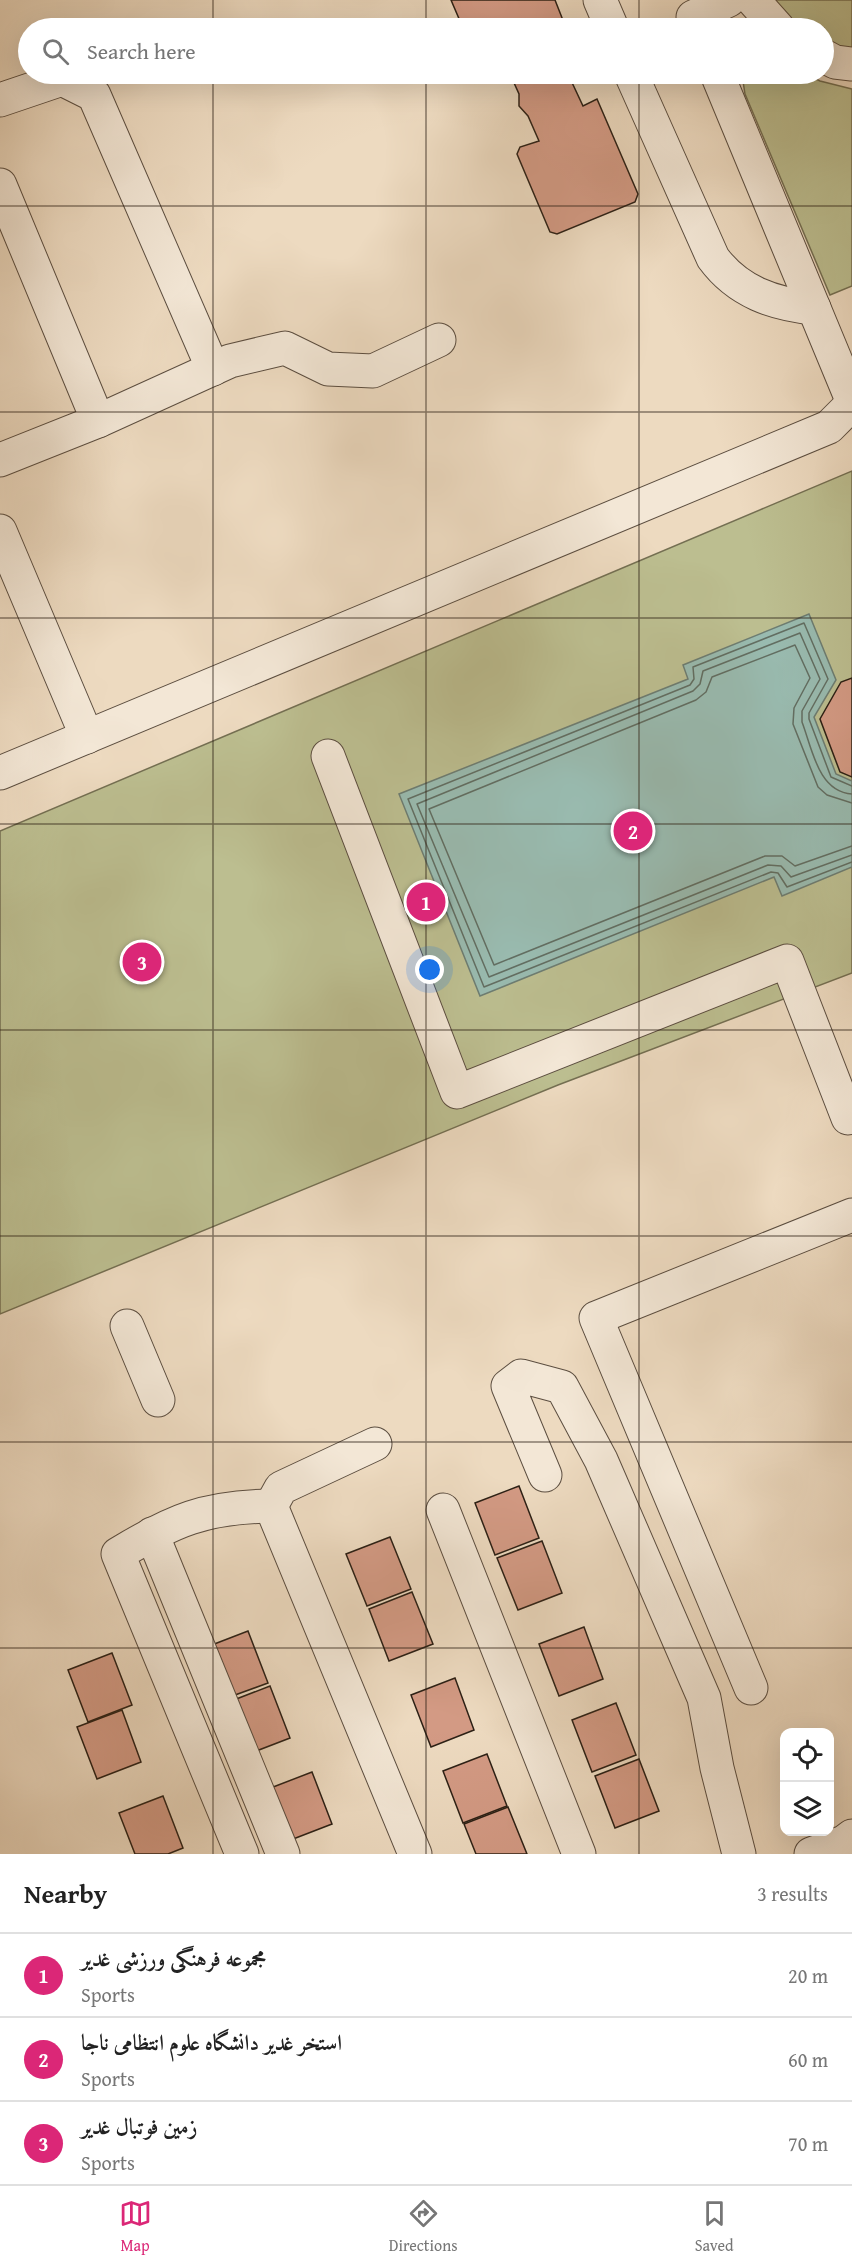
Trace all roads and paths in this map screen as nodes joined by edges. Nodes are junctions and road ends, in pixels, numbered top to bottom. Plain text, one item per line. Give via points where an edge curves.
1 (600, 0) edge
2 (729, 0) edge
3 (753, 0) edge
4 (692, 15) edge
5 (608, 18) edge
6 (769, 18) edge
7 (834, 61) edge
8 (852, 64) edge
9 (47, 84) edge
10 (72, 84) edge
11 (635, 84) edge
12 (721, 84) edge
13 (0, 100) edge
14 (0, 185) edge
15 (814, 308) junction
16 (439, 340) dead end
17 (213, 369) junction
18 (852, 402) edge
19 (98, 421) junction
20 (0, 460) edge
21 (0, 531) edge
22 (87, 737) junction
23 (328, 756) dead end
24 (0, 773) edge
25 (848, 1118) dead end
26 (852, 1215) edge
27 (127, 1326) dead end
28 (158, 1400) dead end
29 (375, 1444) dead end
30 (545, 1475) dead end
31 (271, 1506) junction
32 (443, 1510) dead end
33 (152, 1534) junction
34 (751, 1688) dead end
35 (852, 1836) edge
36 (242, 1854) edge
37 (283, 1854) edge
38 (415, 1854) edge
39 (579, 1854) edge
40 (739, 1854) edge
41 (811, 1854) edge

1 - 5 street
2 - 4 street
3 - 6 street
7 - 8 street
9 - 13 street
10 - 17 street via 94,95
11 - 15 street via 713,258 726,275 767,299
12 - 15 street
14 - 19 street
15 - 18 street
16 - 17 street via 373,371 328,369 285,348
17 - 19 street
18 - 22 street via 829,427
19 - 20 street
21 - 22 street
22 - 24 street
23 - 25 street via 457,1092 787,961
26 - 34 street via 596,1318
27 - 28 street
29 - 31 street via 281,1488
30 - 40 street via 508,1386 521,1376 562,1387 601,1460 704,1698
31 - 33 street via 230,1507 184,1518
31 - 38 street
32 - 39 street
33 - 36 street via 118,1554
33 - 37 street
35 - 41 street

